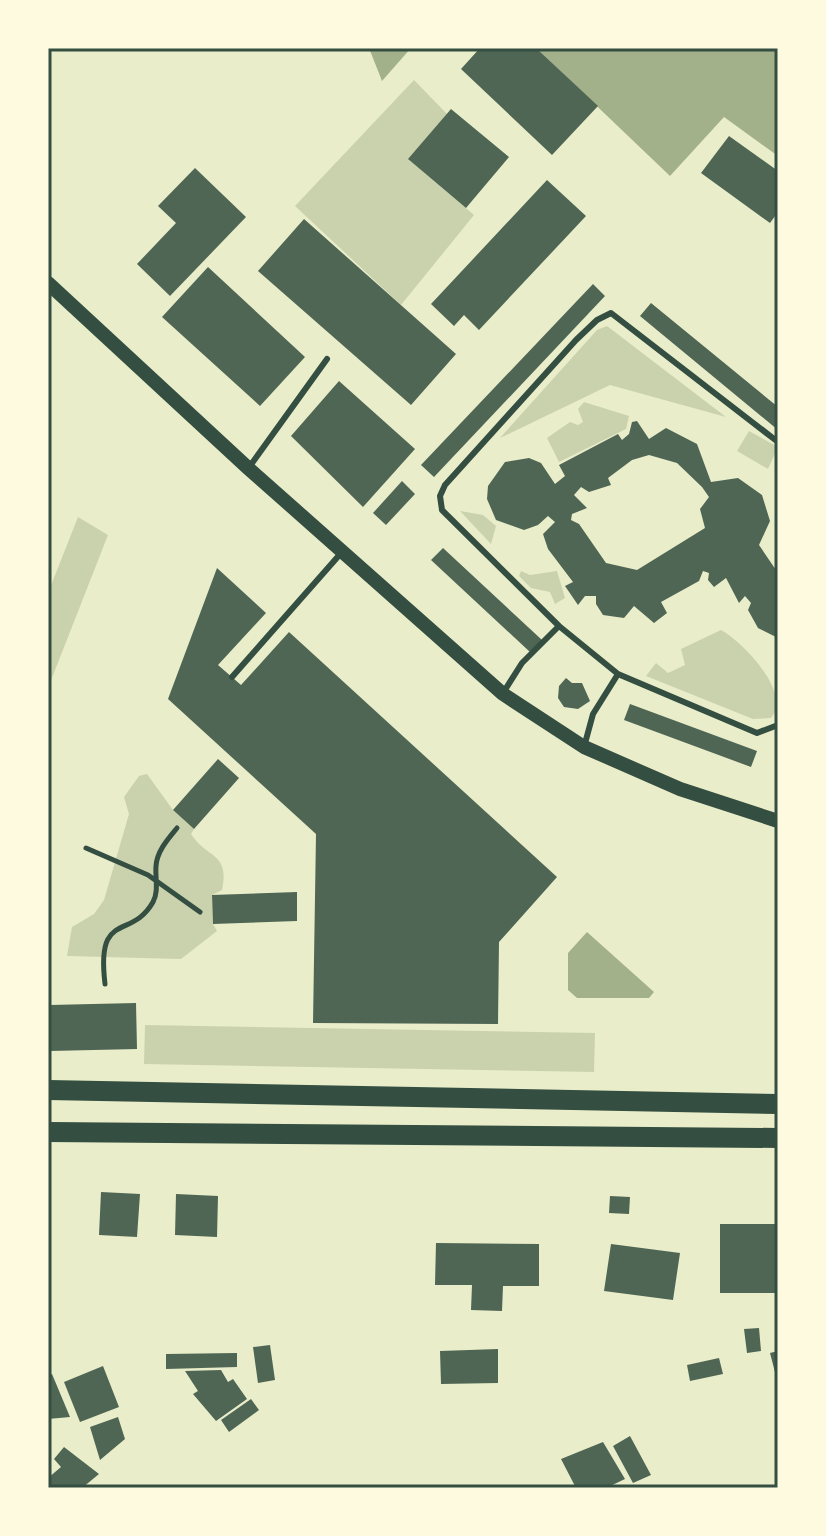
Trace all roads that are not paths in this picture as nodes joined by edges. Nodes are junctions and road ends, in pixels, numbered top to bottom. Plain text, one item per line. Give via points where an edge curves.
1 (48, 283) edge
2 (327, 359) dead end
3 (778, 442) edge
4 (248, 468) junction
5 (342, 552) junction
6 (559, 626) junction
7 (618, 674) junction
8 (232, 677) dead end
9 (503, 694) junction
10 (778, 725) edge
11 (584, 747) junction
12 (778, 821) edge
13 (48, 1090) edge
14 (778, 1104) edge
15 (48, 1132) edge
16 (778, 1138) edge

1 - 4 street
2 - 4 lane
3 - 6 lane via 611,313 597,320 440,496 442,510
4 - 5 street
5 - 8 lane
5 - 9 street
6 - 7 lane
6 - 9 lane via 522,663
7 - 10 lane via 757,733
7 - 11 lane via 593,714
9 - 11 street
11 - 12 street via 680,789
13 - 14 main road
15 - 16 main road

